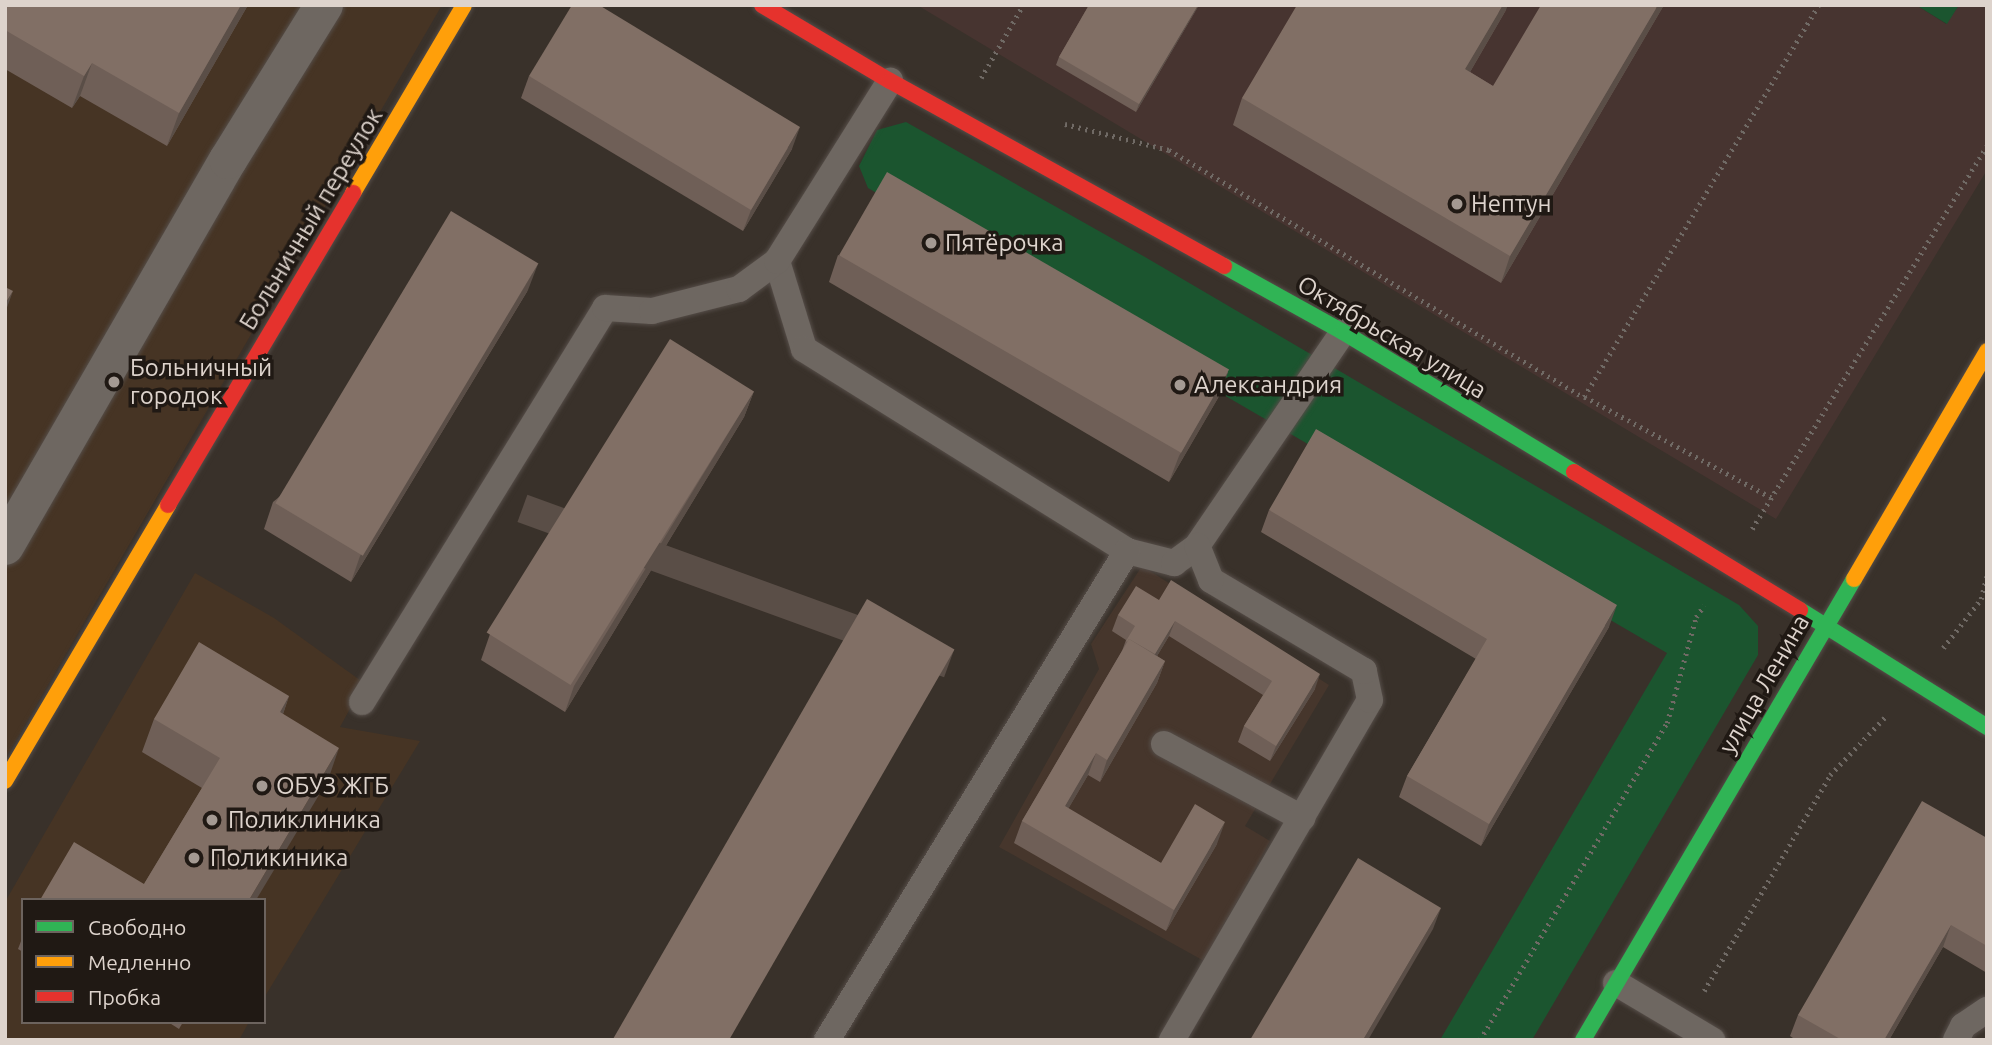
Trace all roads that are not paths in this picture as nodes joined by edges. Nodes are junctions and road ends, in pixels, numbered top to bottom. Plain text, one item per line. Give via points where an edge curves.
1 (324, 5) edge
2 (464, 5) edge
3 (762, 5) edge
4 (890, 81) junction
5 (778, 261) junction
6 (1343, 332) junction
7 (1987, 351) edge
8 (5, 546) edge
9 (1197, 546) junction
10 (1127, 551) junction
11 (1824, 624) junction
12 (362, 702) dead end
13 (1987, 727) edge
14 (1164, 744) dead end
15 (5, 781) edge
16 (1302, 818) junction
17 (1616, 983) junction
18 (1987, 1010) edge
19 (827, 1040) edge
20 (1172, 1040) edge
21 (1583, 1040) edge
22 (1712, 1040) edge
23 (1956, 1040) edge

1 - 8 street via 228,160
2 - 15 street, Больничный переулок
3 - 4 street, Октябрьская улица
4 - 5 lane
4 - 6 street, Октябрьская улица
5 - 10 lane via 804,349
5 - 12 lane via 739,289 652,311 605,308
6 - 9 lane
6 - 11 street, Октябрьская улица
7 - 11 street, улица Ленина
9 - 10 lane via 1174,563
9 - 16 lane via 1211,580 1364,671 1370,700
10 - 19 lane
11 - 13 street, Октябрьская улица
11 - 17 street, улица Ленина
14 - 16 lane
16 - 20 lane
17 - 21 street, улица Ленина
17 - 22 lane
18 - 23 lane via 1963,1026

